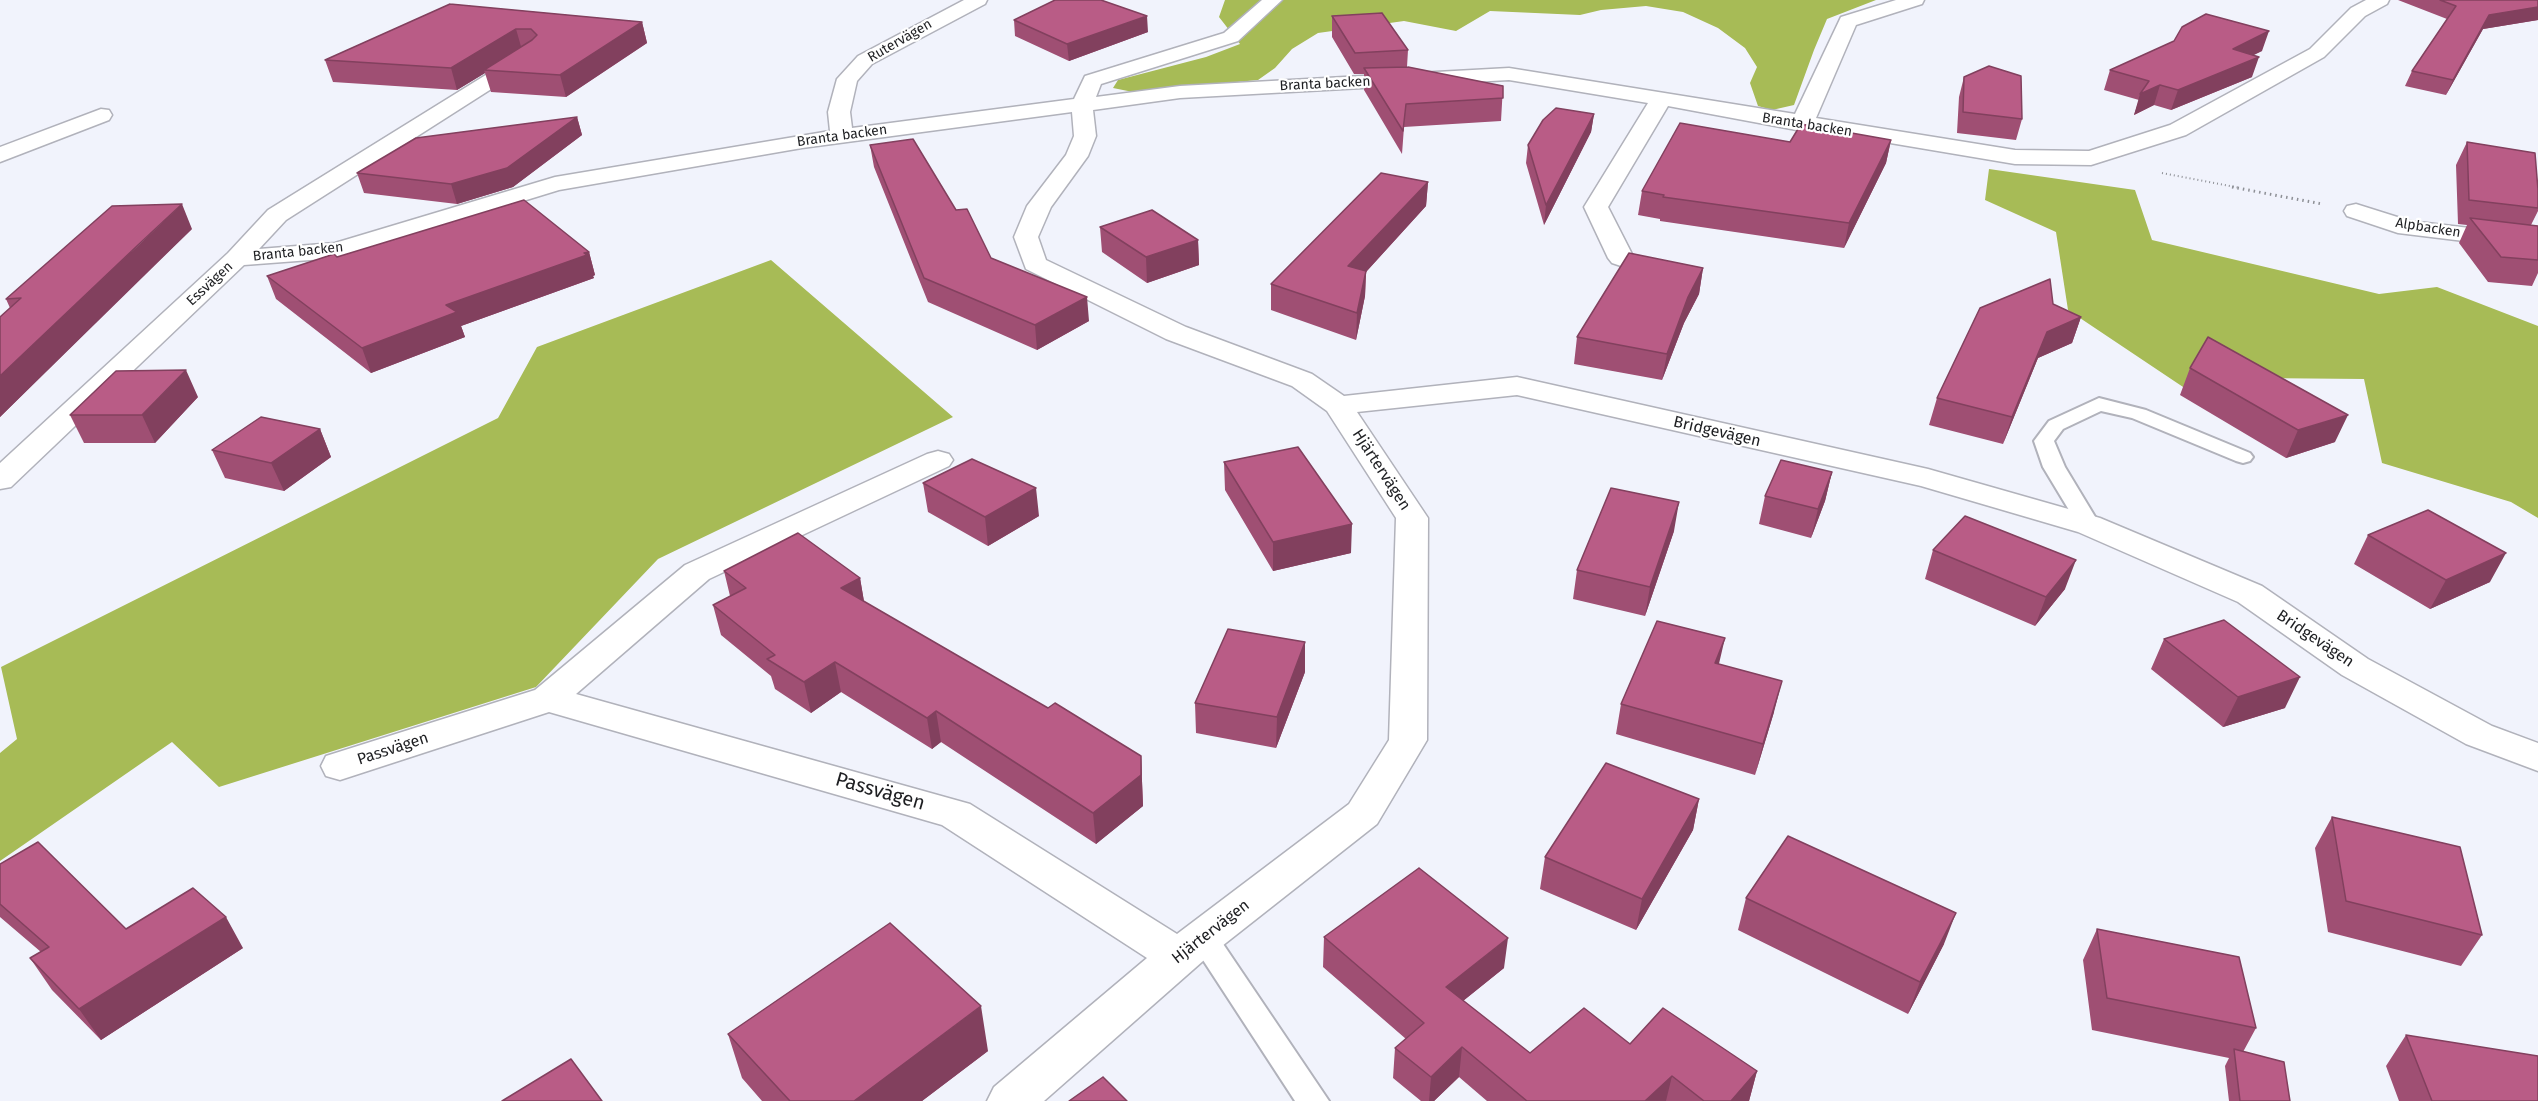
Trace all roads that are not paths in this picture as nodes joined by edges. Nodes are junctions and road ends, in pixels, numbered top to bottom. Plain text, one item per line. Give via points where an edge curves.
1 (978, 0) edge
2 (1274, 0) edge
3 (1915, 0) edge
4 (2380, 0) edge
5 (530, 56) edge
6 (1661, 100) junction
7 (1082, 105) junction
8 (101, 115) dead end
9 (1802, 124) junction
10 (842, 136) junction
11 (0, 155) edge
12 (2356, 211) road end
13 (2538, 243) edge
14 (237, 258) junction
15 (1621, 258) dead end
16 (1338, 405) junction
17 (2243, 457) dead end
18 (938, 460) dead end
19 (0, 480) edge
20 (2090, 525) junction
21 (548, 699) junction
22 (2538, 758) edge
23 (340, 766) dead end
24 (1191, 947) junction
25 (1011, 1101) edge
26 (1313, 1101) edge

1 - 10 street, Rutervägen via 865,60 847,79 838,112
2 - 7 street via 1231,37 1092,80
3 - 9 street via 1848,21
4 - 9 street, Branta backen via 2358,12 2317,53 2178,130 2091,158 2015,157
5 - 14 street, Essvägen via 277,215
6 - 7 street, Branta backen via 1509,74 1180,92
6 - 9 street, Branta backen
6 - 15 street via 1596,207
7 - 10 street, Branta backen
7 - 16 street, Hjärtervägen via 1085,136 1077,156 1039,206 1026,237 1035,264 1176,333 1302,380
8 - 11 street
10 - 14 street, Branta backen via 555,184 337,250
12 - 13 street, Alpbacken via 2407,228
14 - 19 street, Essvägen
16 - 20 street, Bridgevägen via 1517,386 1928,478
16 - 24 street, Hjärtervägen via 1412,518 1408,740 1363,814
17 - 20 lane via 2139,414 2099,404 2056,425 2044,441 2054,467
18 - 21 street, Passvägen via 697,572
20 - 22 street, Bridgevägen via 2250,594 2355,667 2479,735
21 - 23 street, Passvägen
21 - 24 street, Passvägen via 956,814
24 - 25 street, Hjärtervägen
24 - 26 lane

